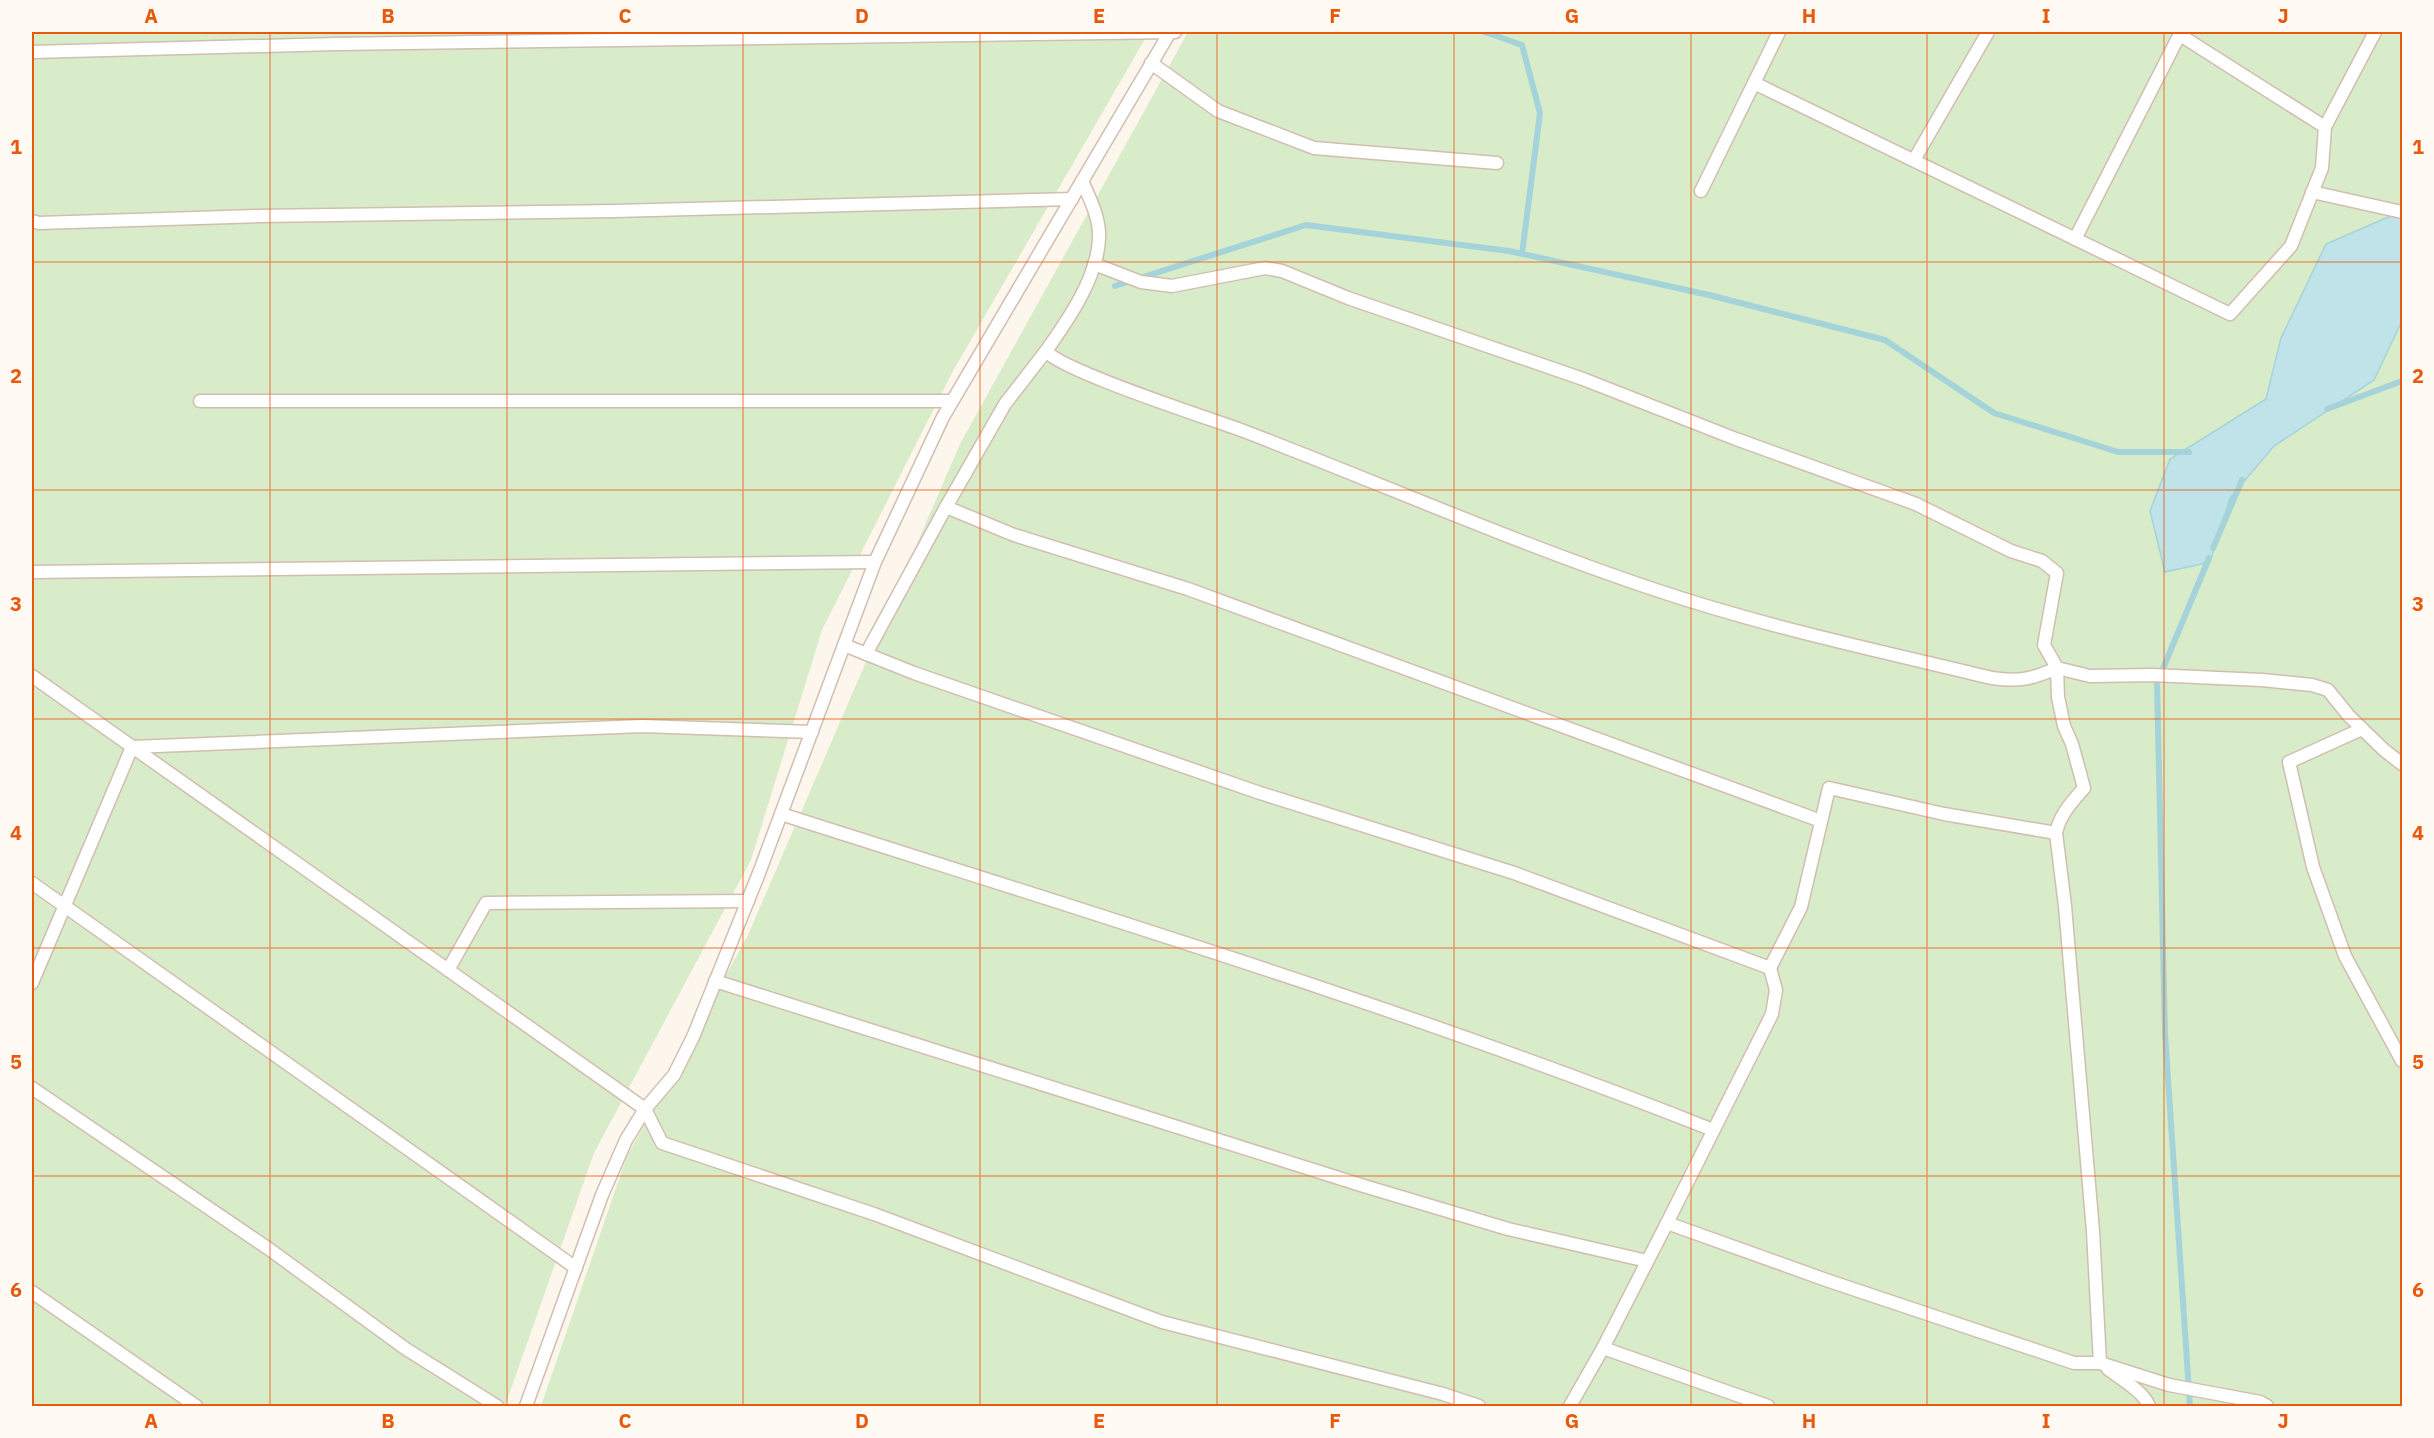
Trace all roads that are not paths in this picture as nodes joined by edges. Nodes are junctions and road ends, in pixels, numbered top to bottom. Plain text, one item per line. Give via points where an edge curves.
1 (1169, 32) edge
2 (1175, 32) edge
3 (1779, 32) edge
4 (1988, 32) edge
5 (2375, 32) edge
6 (2180, 33) edge
7 (32, 52) edge
8 (1151, 63) junction
9 (1754, 83) junction
10 (2325, 128) junction
11 (1914, 160) junction
12 (1497, 163) dead end
13 (1082, 181) junction
14 (1701, 191) dead end
15 (2312, 192) junction
16 (1072, 199) junction
17 (2403, 212) edge
18 (32, 221) edge
19 (2075, 238) junction
20 (1094, 264) junction
21 (1046, 351) junction
22 (200, 401) dead end
23 (952, 401) junction
24 (946, 507) junction
25 (875, 562) junction
26 (32, 572) edge
27 (844, 645) junction
28 (866, 654) junction
29 (2057, 668) junction
30 (32, 676) edge
31 (2362, 729) junction
32 (812, 732) junction
33 (132, 747) junction
34 (2403, 764) edge
35 (782, 814) junction
36 (1821, 820) junction
37 (2056, 833) junction
38 (32, 883) edge
39 (748, 901) junction
40 (65, 906) junction
41 (1770, 968) junction
42 (448, 970) junction
43 (715, 981) junction
44 (32, 983) edge
45 (2403, 1061) edge
46 (32, 1088) edge
47 (645, 1109) junction
48 (1713, 1130) junction
49 (1667, 1223) junction
50 (1647, 1261) junction
51 (576, 1269) junction
52 (32, 1292) edge
53 (1603, 1348) junction
54 (2100, 1363) junction
55 (196, 1407) edge
56 (497, 1407) edge
57 (526, 1407) edge
58 (1479, 1407) edge
59 (1570, 1407) edge
60 (1768, 1407) edge
61 (2148, 1407) edge
62 (2266, 1407) edge

1 - 2 lane
1 - 7 lane
1 - 8 lane
3 - 9 lane
4 - 11 lane
5 - 10 lane
6 - 10 lane
6 - 19 lane
8 - 12 lane via 1218,111 1314,148
8 - 13 lane
9 - 11 lane
9 - 14 lane
10 - 15 lane via 2322,168
11 - 19 lane
13 - 16 lane
13 - 20 lane via 1096,213 1100,238
15 - 17 lane
15 - 19 lane via 2291,246 2230,314
16 - 18 lane
16 - 23 lane
20 - 21 lane via 1078,306
20 - 29 lane via 1142,282 1172,285 1265,268 1282,271 1916,504 2042,561 2057,573 2044,645
21 - 24 lane via 1005,404
21 - 29 lane via 1085,372 1666,594 1786,629 1992,678 2033,678
22 - 23 lane
23 - 25 lane
24 - 28 lane
24 - 36 lane via 1014,535 1209,596
25 - 26 lane
25 - 27 lane
27 - 28 lane
27 - 32 lane
28 - 41 lane via 1260,793 1514,873
29 - 31 lane via 2090,676 2152,675 2312,685 2328,690
29 - 37 lane via 2064,726 2084,788 2058,822
30 - 33 lane
31 - 34 lane
31 - 45 lane via 2289,762 2313,867 2345,956
32 - 33 lane via 642,726
32 - 35 lane
33 - 40 lane
33 - 42 lane
35 - 39 lane
35 - 48 lane via 1332,991
36 - 37 lane via 1829,788 1944,814
36 - 41 lane via 1801,907
37 - 54 lane via 2093,1231
38 - 40 lane
39 - 42 lane via 486,903
39 - 43 lane
40 - 44 lane
40 - 51 lane
41 - 48 lane via 1776,990 1772,1014
42 - 47 lane
43 - 47 lane via 674,1075
43 - 50 lane via 1408,1199 1508,1229
46 - 56 lane via 269,1249 406,1349
47 - 51 lane via 626,1140 602,1195
47 - 58 lane via 662,1143 874,1214 1162,1322 1443,1394
48 - 49 lane
49 - 50 lane
49 - 54 lane via 2074,1363
50 - 53 lane
51 - 57 lane
52 - 55 lane
53 - 59 lane
53 - 60 lane
54 - 61 lane via 2134,1389
54 - 62 lane via 2169,1385 2260,1402

